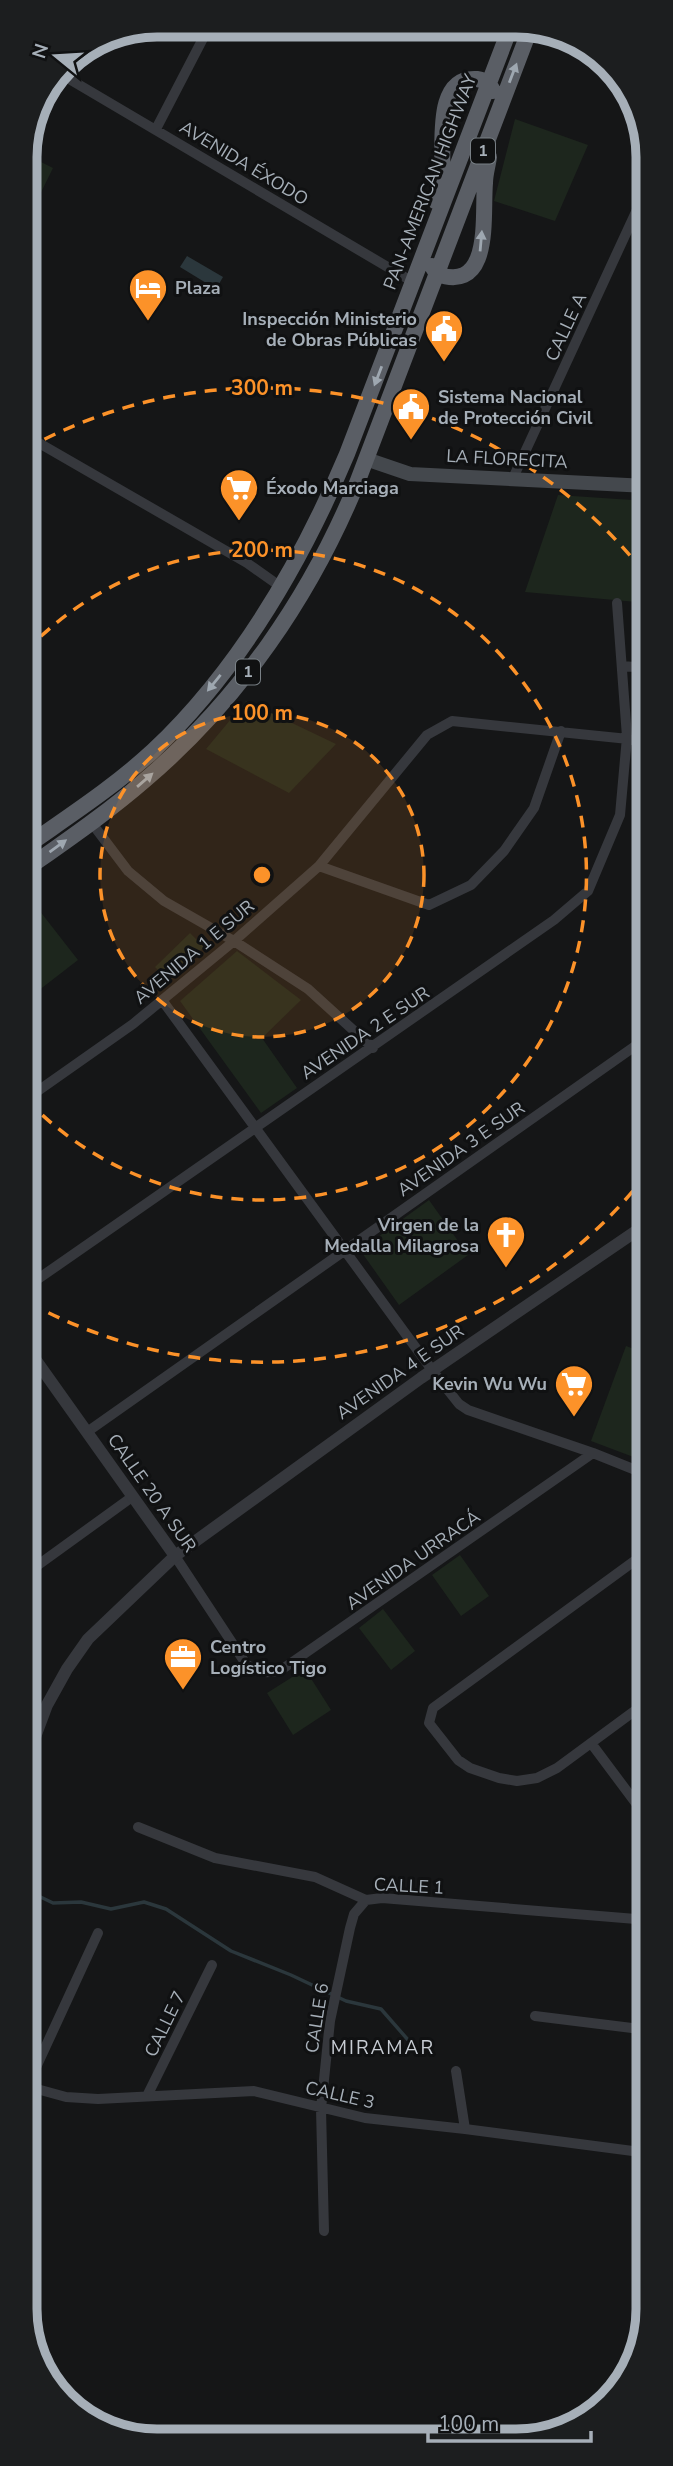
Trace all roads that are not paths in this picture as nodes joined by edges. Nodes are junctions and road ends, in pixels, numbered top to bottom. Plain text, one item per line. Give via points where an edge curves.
1 (204, 37) edge
2 (507, 37) edge
3 (527, 38) edge
4 (488, 83) junction
5 (90, 91) edge
6 (498, 113) junction
7 (156, 129) junction
8 (463, 150) junction
9 (465, 200) junction
10 (636, 212) edge
11 (422, 258) junction
12 (437, 274) junction
13 (413, 282) junction
14 (37, 442) edge
15 (366, 459) junction
16 (513, 478) junction
17 (636, 486) edge
18 (345, 511) junction
19 (281, 587) junction
20 (617, 603) dead end
21 (622, 666) junction
22 (636, 667) edge
23 (242, 681) junction
24 (561, 731) junction
25 (627, 737) junction
26 (636, 739) edge
27 (91, 822) junction
28 (37, 838) edge
29 (37, 861) edge
30 (319, 866) junction
31 (234, 941) junction
32 (162, 1000) junction
33 (636, 1045) edge
34 (373, 1048) junction
35 (37, 1092) edge
36 (256, 1126) junction
37 (636, 1231) edge
38 (345, 1250) junction
39 (37, 1280) edge
40 (37, 1362) edge
41 (432, 1370) junction
42 (87, 1432) junction
43 (593, 1453) junction
44 (636, 1470) edge
45 (132, 1497) junction
46 (176, 1556) junction
47 (636, 1561) edge
48 (37, 1566) edge
49 (246, 1664) joint
50 (636, 1710) edge
51 (37, 1732) edge
52 (591, 1743) junction
53 (636, 1803) edge
54 (138, 1827) dead end
55 (366, 1900) junction
56 (636, 1919) edge
57 (98, 1933) dead end
58 (212, 1965) dead end
59 (536, 2016) dead end
60 (636, 2028) edge
61 (37, 2063) edge
62 (456, 2071) dead end
63 (37, 2089) edge
64 (147, 2096) junction
65 (321, 2109) junction
66 (465, 2129) junction
67 (636, 2151) edge
68 (324, 2231) dead end

1 - 7 street
2 - 4 highway, PAN-AMERICAN HIGHWAY / 1
6 -> 3 highway, 1
4 - 8 highway, PAN-AMERICAN HIGHWAY / 1
4 - 9 highway via 494,93
4 - 11 highway via 464,82 445,103 442,172
5 - 7 street, AVENIDA ÉXODO
6 - 9 highway, 1
12 -> 6 highway via 462,276 480,256 485,181
7 - 13 street, AVENIDA ÉXODO
8 - 11 highway, PAN-AMERICAN HIGHWAY / 1
8 - 12 highway via 432,262
9 - 12 highway, 1
10 - 16 street, CALLE A
11 - 13 highway, PAN-AMERICAN HIGHWAY / 1
12 - 15 highway, 1
13 -> 19 highway, PAN-AMERICAN HIGHWAY / 1 via 334,486
14 - 19 street
15 - 16 main road, LA FLORECITA via 410,474
15 - 18 highway, 1
16 - 17 main road, LA FLORECITA
18 - 19 highway via 299,578
18 - 23 highway, 1 via 299,599
19 - 23 highway via 284,600 280,610
19 -> 28 highway, PAN-AMERICAN HIGHWAY / 1 via 241,649 191,712 107,789
20 - 21 street, AVENIDA 2 E SUR
21 - 22 street
21 - 25 street, AVENIDA 2 E SUR
27 -> 23 highway, 1 via 171,757
24 - 25 street
24 - 30 street, AVENIDA 1 E SUR via 452,720 427,736
24 - 30 street via 534,808 504,851 471,885 429,905
25 - 26 street
25 - 34 street, AVENIDA 2 E SUR via 620,815 588,891
29 -> 27 highway, 1
27 - 31 street via 128,871 164,901
30 - 31 street, AVENIDA 1 E SUR
31 - 32 street, AVENIDA 1 E SUR
31 - 34 street via 308,989
32 - 35 street, AVENIDA 1 E SUR
32 - 36 street
33 - 38 street, AVENIDA 3 E SUR
34 - 36 street, AVENIDA 2 E SUR
36 - 38 street
36 - 39 street, AVENIDA 2 E SUR
37 - 41 street, AVENIDA 4 E SUR
38 - 41 street
38 - 42 street, AVENIDA 3 E SUR
40 - 42 street, CALLE 20 A SUR
41 - 43 street via 468,1410
41 - 46 street, AVENIDA 4 E SUR
42 - 45 street, CALLE 20 A SUR
43 - 44 street
43 - 49 street, AVENIDA URRACÁ via 281,1670 262,1673
45 - 46 street, CALLE 20 A SUR
45 - 48 street
46 - 49 street, CALLE 20 A SUR
46 - 51 street, AVENIDA 4 E SUR via 88,1639 67,1669
47 - 52 street via 438,1704 429,1717 431,1728 458,1760 470,1768 517,1781 537,1778
50 - 52 street
52 - 53 street
54 - 55 street, CALLE 1 via 215,1858 315,1877
55 - 56 street, CALLE 1
55 - 65 street, CALLE 6 via 354,1914 333,2005
57 - 61 street
58 - 64 street, CALLE 7
59 - 60 street
62 - 66 street
63 - 64 street, CALLE 3 via 65,2097
64 - 65 street, CALLE 3 via 254,2091
65 - 66 street, CALLE 3
65 - 68 street, CALLE 6
66 - 67 street, CALLE 3

